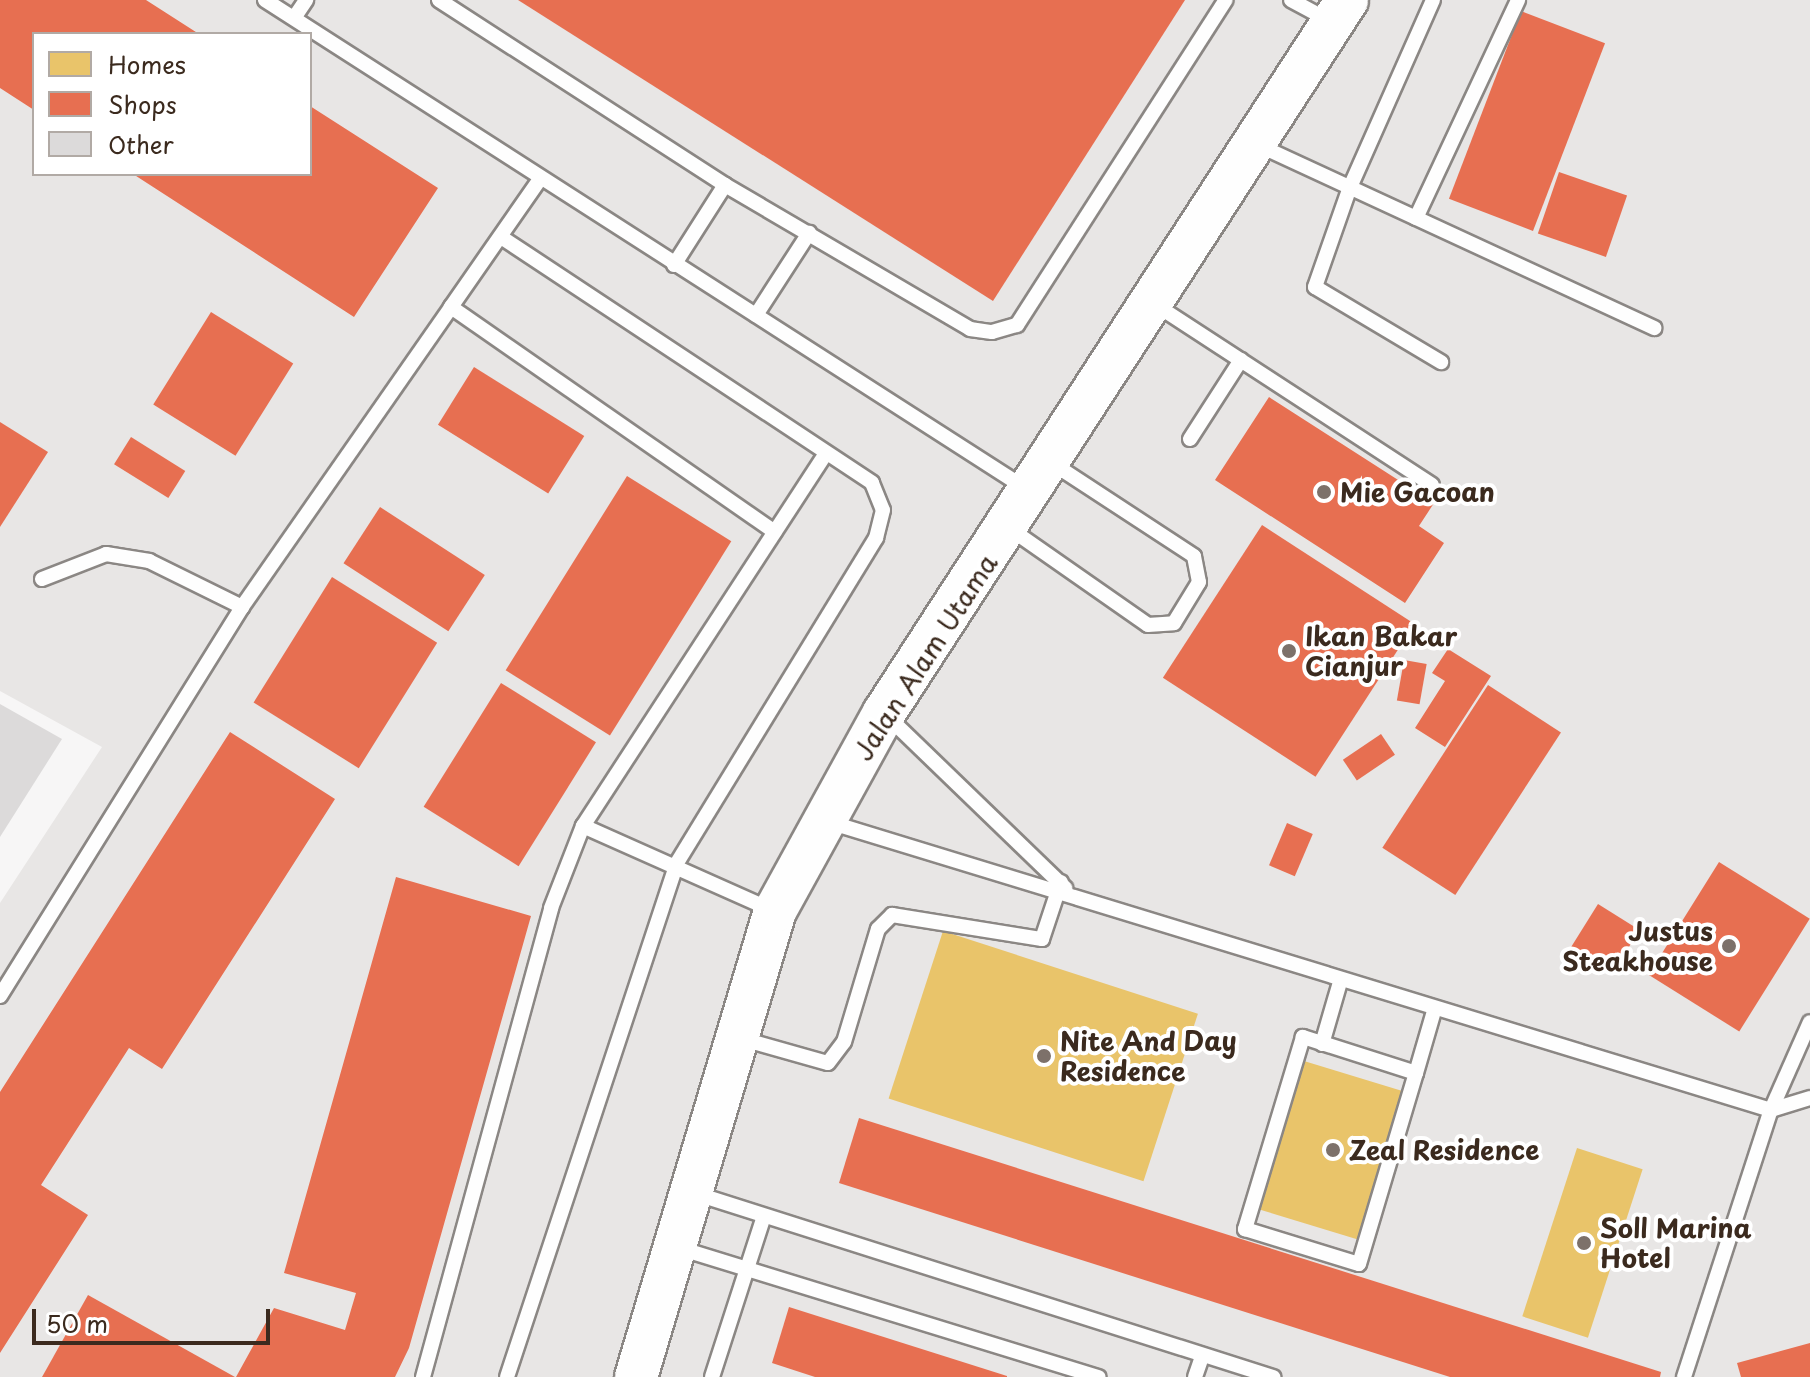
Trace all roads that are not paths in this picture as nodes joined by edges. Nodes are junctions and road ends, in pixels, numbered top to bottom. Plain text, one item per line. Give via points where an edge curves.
1 (265, 0) edge
2 (306, 0) edge
3 (439, 0) edge
4 (1226, 0) edge
5 (1291, 0) edge
6 (1433, 0) edge
7 (1518, 0) edge
8 (1340, 11) edge
9 (294, 18) junction
10 (1254, 143) junction
11 (540, 179) junction
12 (725, 185) junction
13 (1350, 187) junction
14 (1416, 218) junction
15 (809, 233) junction
16 (501, 237) junction
17 (674, 265) junction
18 (1153, 303) junction
19 (451, 307) junction
20 (756, 315) junction
21 (1655, 328) dead end
22 (1241, 360) junction
23 (1441, 362) dead end
24 (1190, 439) dead end
25 (826, 453) junction
26 (1042, 478) junction
27 (1432, 485) dead end
28 (1009, 528) junction
29 (775, 532) junction
30 (42, 579) dead end
31 (242, 607) junction
32 (884, 713) junction
33 (825, 821) junction
34 (583, 826) junction
35 (677, 863) junction
36 (1062, 887) junction
37 (775, 911) junction
38 (1340, 982) junction
39 (0, 996) edge
40 (1434, 1011) junction
41 (1810, 1022) edge
42 (735, 1037) junction
43 (1322, 1044) junction
44 (1416, 1073) junction
45 (1810, 1098) edge
46 (1771, 1110) junction
47 (689, 1192) junction
48 (764, 1216) junction
49 (674, 1247) junction
50 (748, 1269) junction
51 (1202, 1357) junction
52 (423, 1377) edge
53 (507, 1377) edge
54 (636, 1377) edge
55 (712, 1377) edge
56 (1099, 1377) edge
57 (1195, 1377) edge
58 (1273, 1377) edge
59 (1684, 1377) edge

1 - 9 lane
2 - 9 lane
3 - 12 lane
4 - 15 lane via 1017,325 970,329
5 - 8 lane
6 - 13 lane
7 - 14 lane
8 - 10 main road, Jalan Alam Utama
9 - 11 lane
10 - 13 lane
10 - 18 main road, Jalan Alam Utama
11 - 16 lane
11 - 17 lane
12 - 15 lane
12 - 17 lane
13 - 14 lane
13 - 23 lane via 1315,287
14 - 21 lane
15 - 20 lane
16 - 19 lane
16 - 25 lane
17 - 20 lane
18 - 22 lane
18 - 26 main road, Jalan Alam Utama
19 - 29 lane via 712,481
19 - 31 lane
20 - 26 lane
22 - 24 lane
22 - 27 lane
25 - 29 lane
25 - 35 lane via 872,483 883,510 876,538
26 - 28 main road, Jalan Alam Utama
26 - 28 lane via 1194,556 1199,582 1174,623 1148,625
28 - 32 main road, Jalan Alam Utama
29 - 34 lane
30 - 31 lane via 106,554 149,561
31 - 39 lane
32 - 33 main road, Jalan Alam Utama
32 - 36 lane
33 - 36 lane
33 - 37 main road, Jalan Alam Utama
34 - 35 lane
34 - 52 lane via 551,908
35 - 37 lane
35 - 53 lane
36 - 38 lane
36 - 42 lane via 1042,939 892,915 878,929 844,1042 828,1063
37 - 42 main road, Jalan Alam Utama
38 - 40 lane
38 - 43 lane
40 - 44 lane
40 - 46 lane
41 - 46 lane
42 - 47 main road, Jalan Alam Utama
43 - 44 lane
43 - 44 lane via 1303,1037 1245,1229 1359,1264
45 - 46 lane
46 - 59 lane
47 - 48 lane
47 - 49 main road, Jalan Alam Utama
48 - 50 lane
48 - 51 lane
49 - 50 lane
49 - 54 main road, Jalan Alam Utama
50 - 55 lane
50 - 56 lane
51 - 57 lane
51 - 58 lane

